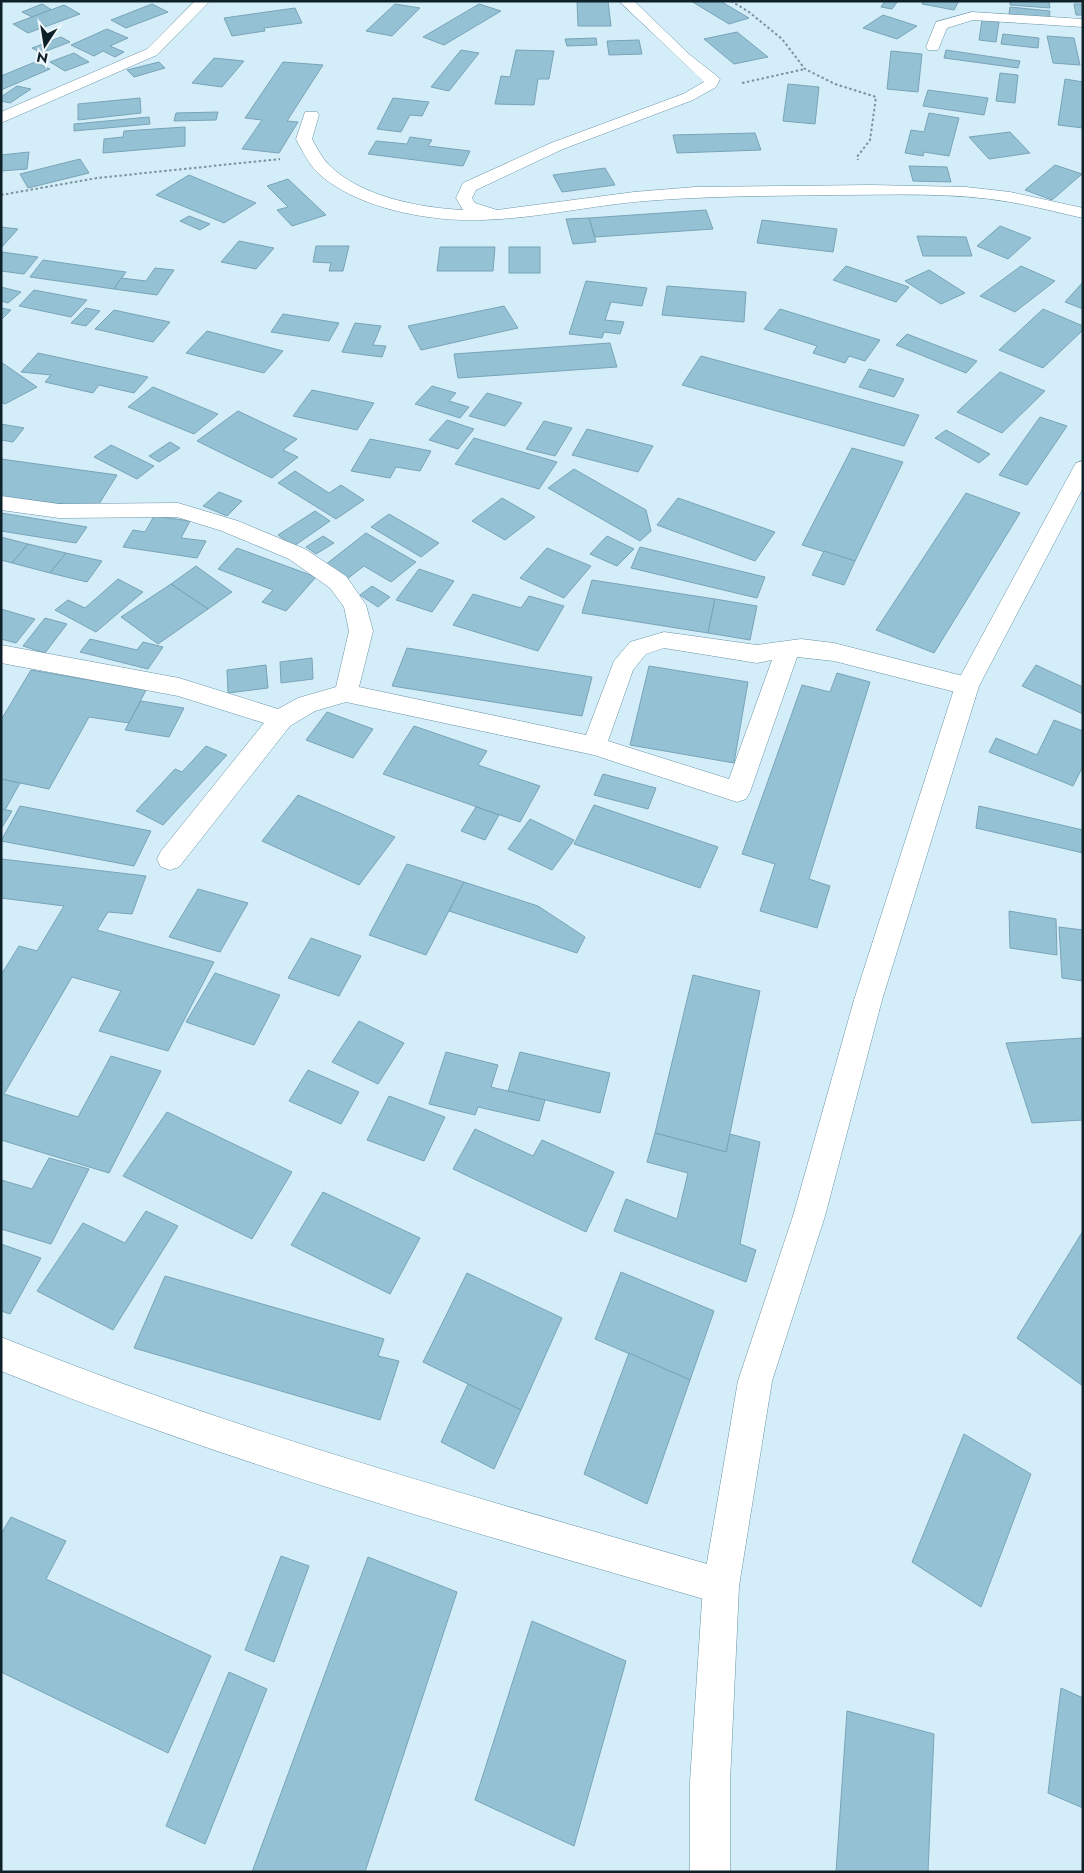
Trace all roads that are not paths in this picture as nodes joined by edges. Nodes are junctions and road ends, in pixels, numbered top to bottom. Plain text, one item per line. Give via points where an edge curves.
1 (203, 1) edge
2 (626, 1) edge
3 (1083, 24) edge
4 (933, 47) dead end
5 (311, 115) dead end
6 (1, 118) edge
7 (1083, 213) edge
8 (496, 215) junction
9 (1083, 468) edge
10 (1, 503) edge
11 (788, 650) junction
12 (1, 654) edge
13 (967, 686) junction
14 (346, 693) junction
15 (281, 719) junction
16 (594, 746) junction
17 (170, 860) dead end
18 (1, 1354) edge
19 (721, 1586) junction
20 (710, 1872) edge

1 - 6 street via 152,52
2 - 8 street via 685,58 712,79 711,84 688,97 557,146 470,187 464,198 468,206
3 - 4 street via 972,16 941,25
5 - 8 street via 304,139 313,157 330,175 386,202 425,212
7 - 8 street via 966,192 871,190 696,192
9 - 13 street
10 - 14 street via 59,511 178,510 230,526 297,554 338,582 355,605 361,631
11 - 13 street via 801,648 834,652
11 - 16 street via 757,654 664,640 638,648 622,666
11 - 16 street via 737,792
12 - 15 street via 179,687
13 - 19 street via 868,1000 809,1216 755,1381
14 - 15 street via 307,704
14 - 16 street
15 - 17 street
18 - 19 street via 75,1384 361,1482
19 - 20 street via 710,1782

